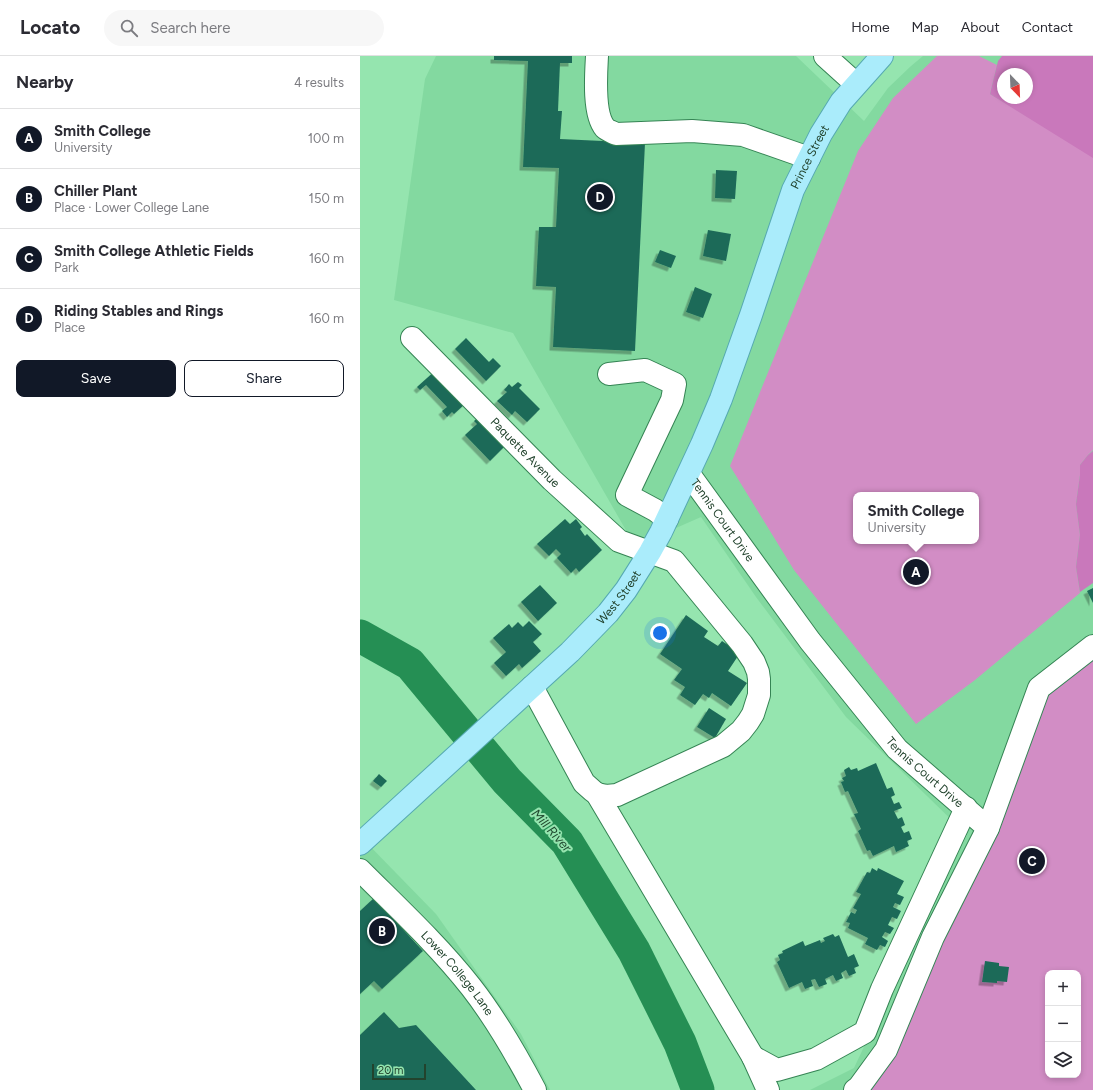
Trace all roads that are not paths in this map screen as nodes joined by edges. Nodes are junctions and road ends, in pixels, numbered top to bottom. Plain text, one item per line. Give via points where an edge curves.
1 (597, 56) edge
2 (825, 56) edge
3 (882, 56) edge
4 (856, 84) junction
5 (809, 158) junction
6 (765, 273) joint
7 (412, 338) dead end
8 (609, 374) dead end
9 (689, 474) junction
10 (667, 519) junction
11 (650, 552) junction
12 (1093, 646) edge
13 (532, 687) junction
14 (597, 794) junction
15 (966, 808) junction
16 (988, 828) junction
17 (360, 844) edge
18 (360, 870) edge
19 (753, 1057) junction
20 (535, 1090) edge
21 (768, 1090) edge
22 (855, 1090) edge

1 - 5 street via 596,88 599,118 606,129 616,134 692,131 743,135
2 - 4 street
3 - 4 main road, Prince Street
4 - 5 main road, Prince Street via 841,102
5 - 6 main road, Prince Street via 794,190
6 - 9 main road, West Street via 721,399
7 - 11 street, Paquette Avenue via 552,480 619,541
8 - 10 street via 645,370 675,384 672,400 627,495
9 - 10 main road, West Street
9 - 15 street, Tennis Court Drive via 810,641 897,749
10 - 11 main road, West Street
11 - 13 main road, West Street via 608,613
11 - 14 street, Paquette Avenue via 674,561 742,644 758,672 759,695 748,722 723,746 616,795
12 - 16 street via 1039,688
13 - 14 street via 584,783
13 - 17 main road, West Street
14 - 19 street
15 - 16 street, Tennis Court Drive
15 - 19 street via 882,989 865,1032 816,1059 777,1070
16 - 22 street via 933,937 886,1050
18 - 20 street, Lower College Lane via 437,948 470,987 508,1040
19 - 21 street

